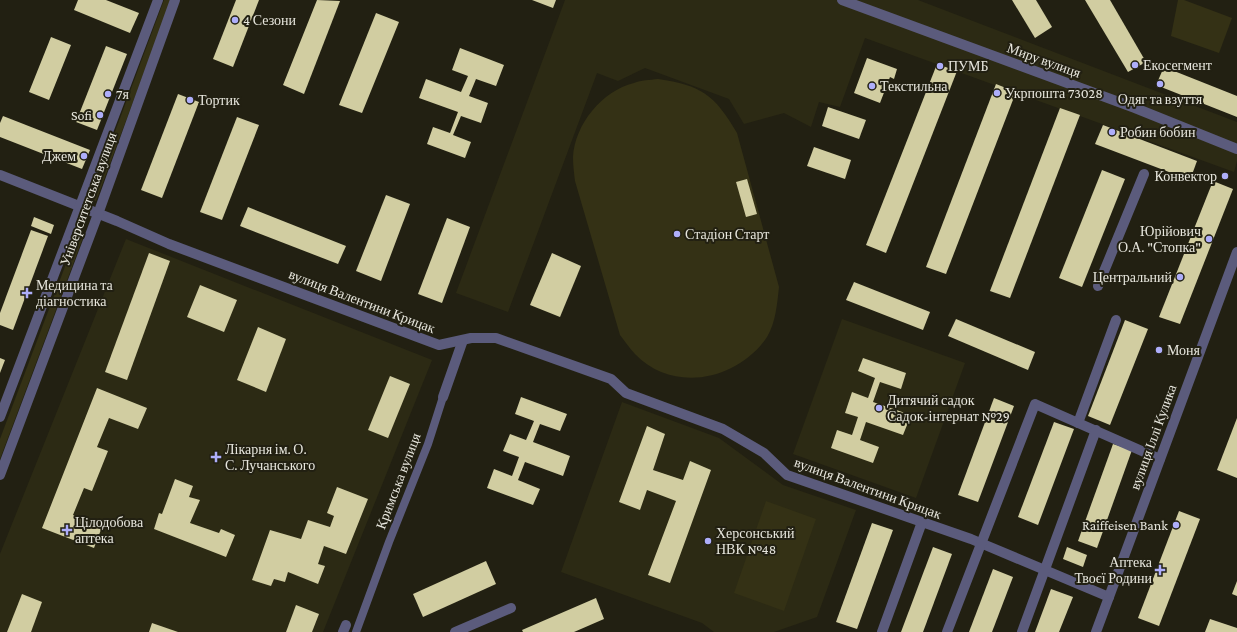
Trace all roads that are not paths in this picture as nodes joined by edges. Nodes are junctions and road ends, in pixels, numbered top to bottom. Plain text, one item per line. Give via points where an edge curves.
1 (158, 0) edge
2 (175, 0) edge
3 (842, 0) edge
4 (1237, 148) edge
5 (1144, 174) dead end
6 (0, 175) edge
7 (81, 208) junction
8 (98, 214) junction
9 (1237, 252) edge
10 (1098, 286) dead end
11 (1116, 320) dead end
12 (463, 340) junction
13 (443, 397) joint
14 (0, 417) edge
15 (1078, 423) junction
16 (1096, 430) junction
17 (1160, 459) junction
18 (0, 475) edge
19 (922, 522) junction
20 (982, 543) junction
21 (1046, 570) junction
22 (1109, 597) junction
23 (511, 608) dead end
24 (356, 632) edge
25 (455, 632) edge
26 (882, 632) edge
27 (947, 632) edge
28 (1022, 632) edge
29 (1096, 632) edge

1 - 7 street, Університетська вулиця
2 - 8 street, Університетська вулиця
3 - 4 street, Миру вулиця
5 - 10 street
6 - 7 street, вулиця Валентини Крицак
7 - 8 street, вулиця Валентини Крицак
7 - 14 street, Університетська вулиця
8 - 12 street, вулиця Валентини Крицак via 169,244 440,345
8 - 18 street, Університетська вулиця
9 - 17 street, вулиця Іллі Кулика
11 - 15 street
12 - 13 street, Кримська вулиця
12 - 19 street, вулиця Валентини Крицак via 496,338 611,379 626,393 723,429 764,453 787,476
13 - 24 street, Кримська вулиця via 428,444
15 - 16 street
15 - 20 street via 1035,404
16 - 17 street
16 - 21 street
17 - 22 street, вулиця Іллі Кулика
19 - 20 street, вулиця Валентини Крицак
19 - 26 street
20 - 21 street, вулиця Валентини Крицак
20 - 27 street
21 - 22 street, вулиця Валентини Крицак
21 - 28 street
22 - 29 street, вулиця Іллі Кулика
23 - 25 street

